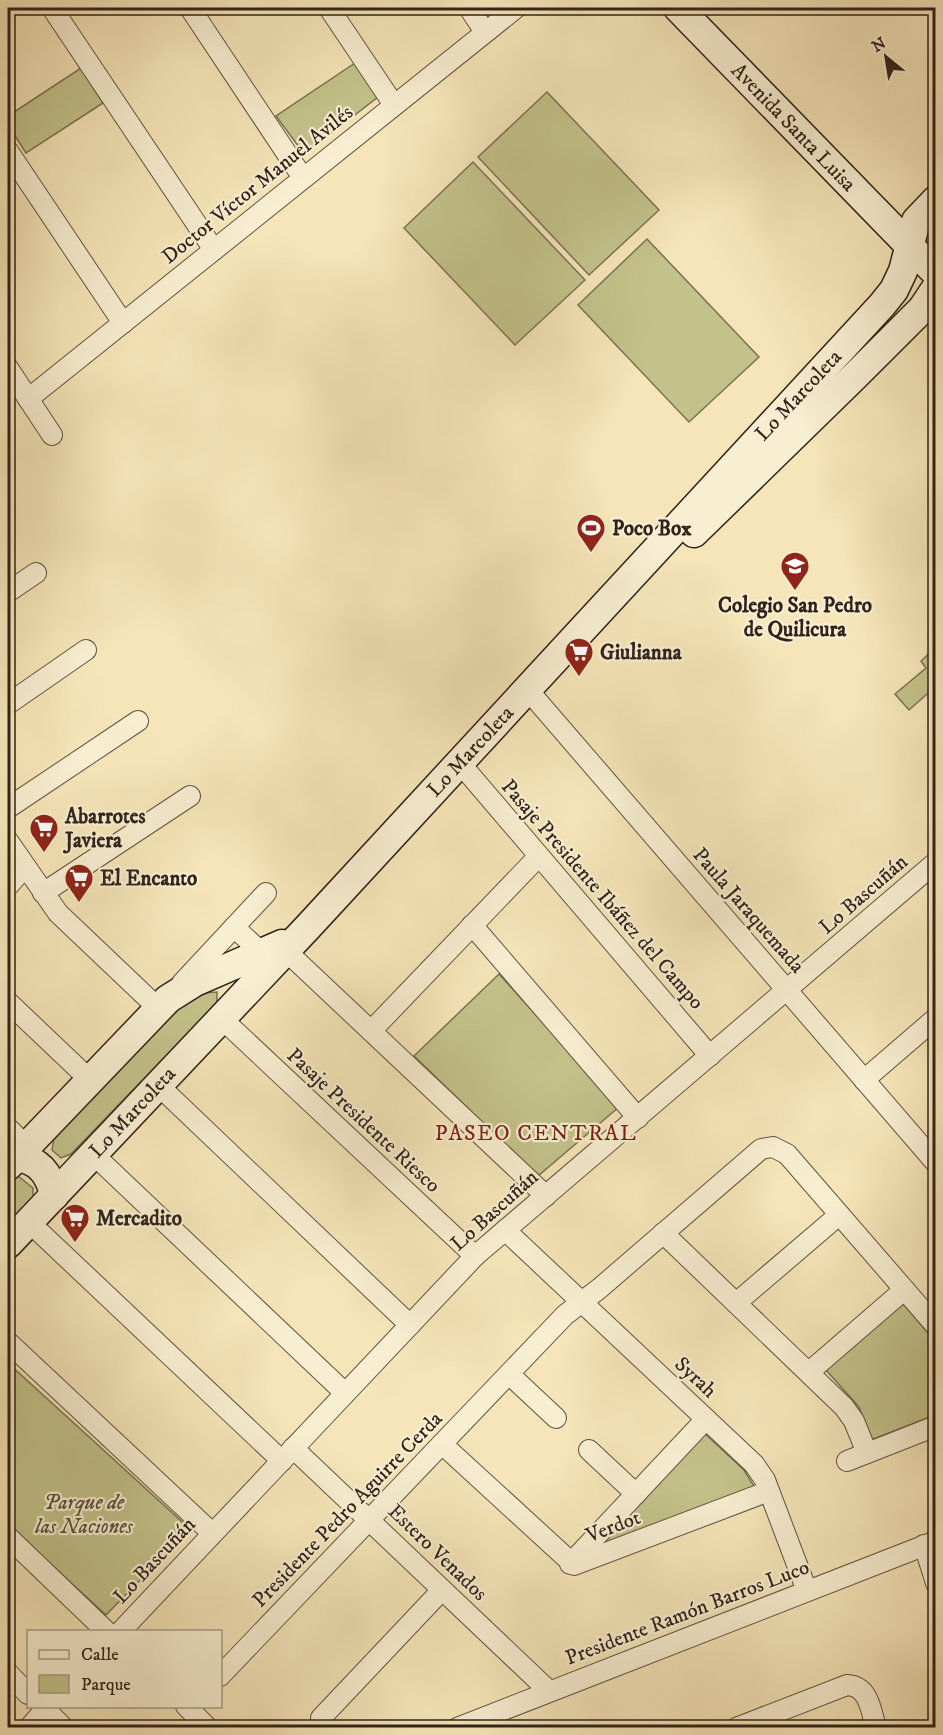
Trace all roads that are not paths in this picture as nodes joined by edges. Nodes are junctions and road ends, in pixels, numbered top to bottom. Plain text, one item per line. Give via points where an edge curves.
1 (52, 8) edge
2 (190, 8) edge
3 (329, 8) edge
4 (469, 8) edge
5 (516, 8) edge
6 (678, 8) edge
7 (485, 32) junction
8 (394, 105) junction
9 (8, 151) edge
10 (303, 178) junction
11 (936, 200) edge
12 (909, 246) junction
13 (213, 250) junction
14 (936, 273) edge
15 (931, 308) edge
16 (123, 323) junction
17 (8, 368) edge
18 (28, 399) junction
19 (52, 435) dead end
20 (36, 573) dead end
21 (633, 574) junction
22 (8, 592) edge
23 (86, 650) dead end
24 (527, 689) junction
25 (8, 704) edge
26 (138, 721) dead end
27 (459, 762) junction
28 (190, 796) dead end
29 (8, 808) edge
30 (8, 841) edge
31 (539, 856) junction
32 (936, 862) edge
33 (26, 867) junction
34 (8, 886) edge
35 (43, 893) junction
36 (266, 893) dead end
37 (472, 925) junction
38 (234, 927) junction
39 (274, 952) junction
40 (787, 991) junction
41 (8, 1002) edge
42 (163, 1003) junction
43 (221, 1018) junction
44 (936, 1018) edge
45 (371, 1031) junction
46 (710, 1056) junction
47 (90, 1080) junction
48 (864, 1080) junction
49 (158, 1085) junction
50 (638, 1118) junction
51 (14, 1150) edge
52 (93, 1154) junction
53 (936, 1163) edge
54 (54, 1196) junction
55 (546, 1196) junction
56 (840, 1215) junction
57 (29, 1222) junction
58 (505, 1230) junction
59 (663, 1233) junction
60 (8, 1245) edge
61 (475, 1257) junction
62 (904, 1290) junction
63 (582, 1302) junction
64 (736, 1303) junction
65 (410, 1325) junction
66 (936, 1326) edge
67 (8, 1342) edge
68 (809, 1372) junction
69 (509, 1374) junction
70 (345, 1393) junction
71 (556, 1418) dead end
72 (706, 1419) junction
73 (936, 1426) edge
74 (442, 1444) junction
75 (589, 1450) dead end
76 (867, 1453) junction
77 (288, 1454) junction
78 (847, 1461) dead end
79 (769, 1491) junction
80 (636, 1494) junction
81 (369, 1520) junction
82 (213, 1533) junction
83 (8, 1537) edge
84 (930, 1543) edge
85 (570, 1564) junction
86 (936, 1582) edge
87 (442, 1590) junction
88 (807, 1591) junction
89 (105, 1630) edge
90 (122, 1630) edge
91 (8, 1673) edge
92 (222, 1674) edge
93 (549, 1691) junction
94 (27, 1693) edge
95 (45, 1708) edge
96 (190, 1708) edge
97 (321, 1718) dead end
98 (28, 1728) edge
99 (64, 1728) edge
100 (208, 1728) edge
101 (457, 1728) edge
102 (736, 1728) edge
103 (876, 1728) edge

1 - 13 street
2 - 10 street
3 - 8 street
4 - 7 street
5 - 7 street, Doctor Víctor Manuel Avilés
6 - 12 street, Avenida Santa Luisa
7 - 8 street, Doctor Víctor Manuel Avilés
8 - 10 street, Doctor Víctor Manuel Avilés
9 - 16 street
10 - 13 street, Doctor Víctor Manuel Avilés
11 - 12 street, Lo Marcoleta via 916,221
12 - 14 street, Avenida Santa Luisa
12 - 15 street
12 - 21 street, Lo Marcoleta via 894,290
13 - 16 street, Doctor Víctor Manuel Avilés
15 - 21 street, Lo Marcoleta via 706,522 663,560
16 - 18 street, Doctor Víctor Manuel Avilés
17 - 18 street
18 - 19 street
20 - 22 street
21 - 24 street, Lo Marcoleta
23 - 25 street
24 - 27 street, Lo Marcoleta
24 - 40 street, Paula Jaraquemada
26 - 29 street
27 - 31 street, Pasaje Presidente Ibáñez del Campo
27 - 39 street, Lo Marcoleta via 307,928
28 - 35 street
30 - 33 street
31 - 37 street
31 - 46 street, Pasaje Presidente Ibáñez del Campo
32 - 40 street, Lo Bascuñán
33 - 34 street
33 - 35 street
35 - 42 street via 68,924
36 - 38 street, Lo Marcoleta
37 - 45 street
37 - 50 street
38 - 39 street
38 - 42 street, Lo Marcoleta
39 - 42 street, Lo Marcoleta via 195,982
39 - 43 street, Lo Marcoleta
39 - 45 street
40 - 46 street, Lo Bascuñán
40 - 48 street, Paula Jaraquemada
41 - 47 street
42 - 47 street, Lo Marcoleta
43 - 49 street, Lo Marcoleta
43 - 61 street, Pasaje Presidente Riesco
44 - 48 street
45 - 55 street
46 - 50 street, Lo Bascuñán
47 - 51 street, Lo Marcoleta
48 - 53 street, Paula Jaraquemada
49 - 52 street, Lo Marcoleta
49 - 65 street
50 - 55 street, Lo Bascuñán
51 - 54 street via 42,1168
52 - 54 street, Lo Marcoleta
52 - 70 street
54 - 57 street, Lo Marcoleta
55 - 58 street, Lo Bascuñán
56 - 59 street, Presidente Pedro Aguirre Cerda via 787,1154 773,1147 756,1152
56 - 62 street
56 - 64 street
57 - 60 street, Lo Marcoleta
57 - 77 street, Estero Venados
58 - 61 street, Lo Bascuñán
58 - 63 street, Syrah
59 - 63 street, Presidente Pedro Aguirre Cerda
59 - 64 street
61 - 65 street, Lo Bascuñán
62 - 66 street
62 - 68 street
63 - 69 street, Presidente Pedro Aguirre Cerda
63 - 72 street, Syrah
64 - 68 street
65 - 70 street, Lo Bascuñán
67 - 82 street
68 - 76 street via 850,1414
69 - 71 street
69 - 74 street, Presidente Pedro Aguirre Cerda
70 - 77 street, Lo Bascuñán
72 - 79 street, Syrah via 754,1464
72 - 80 street
73 - 76 street
74 - 81 street, Presidente Pedro Aguirre Cerda
74 - 85 street, Verdot
75 - 80 street
76 - 78 street
77 - 81 street, Estero Venados
77 - 82 street, Lo Bascuñán
79 - 85 street, Verdot via 579,1565
79 - 88 street, Syrah
80 - 85 street
81 - 87 street, Estero Venados
81 - 92 street, Presidente Pedro Aguirre Cerda
82 - 90 street, Lo Bascuñán
83 - 89 street
84 - 86 street
84 - 88 street, Presidente Ramón Barros Luco
87 - 93 street, Estero Venados
87 - 97 street
88 - 93 street, Presidente Ramón Barros Luco
91 - 94 street
93 - 101 street, Presidente Ramón Barros Luco
95 - 98 street
95 - 99 street
96 - 100 street
102 - 103 street via 842,1686 858,1687 865,1694

